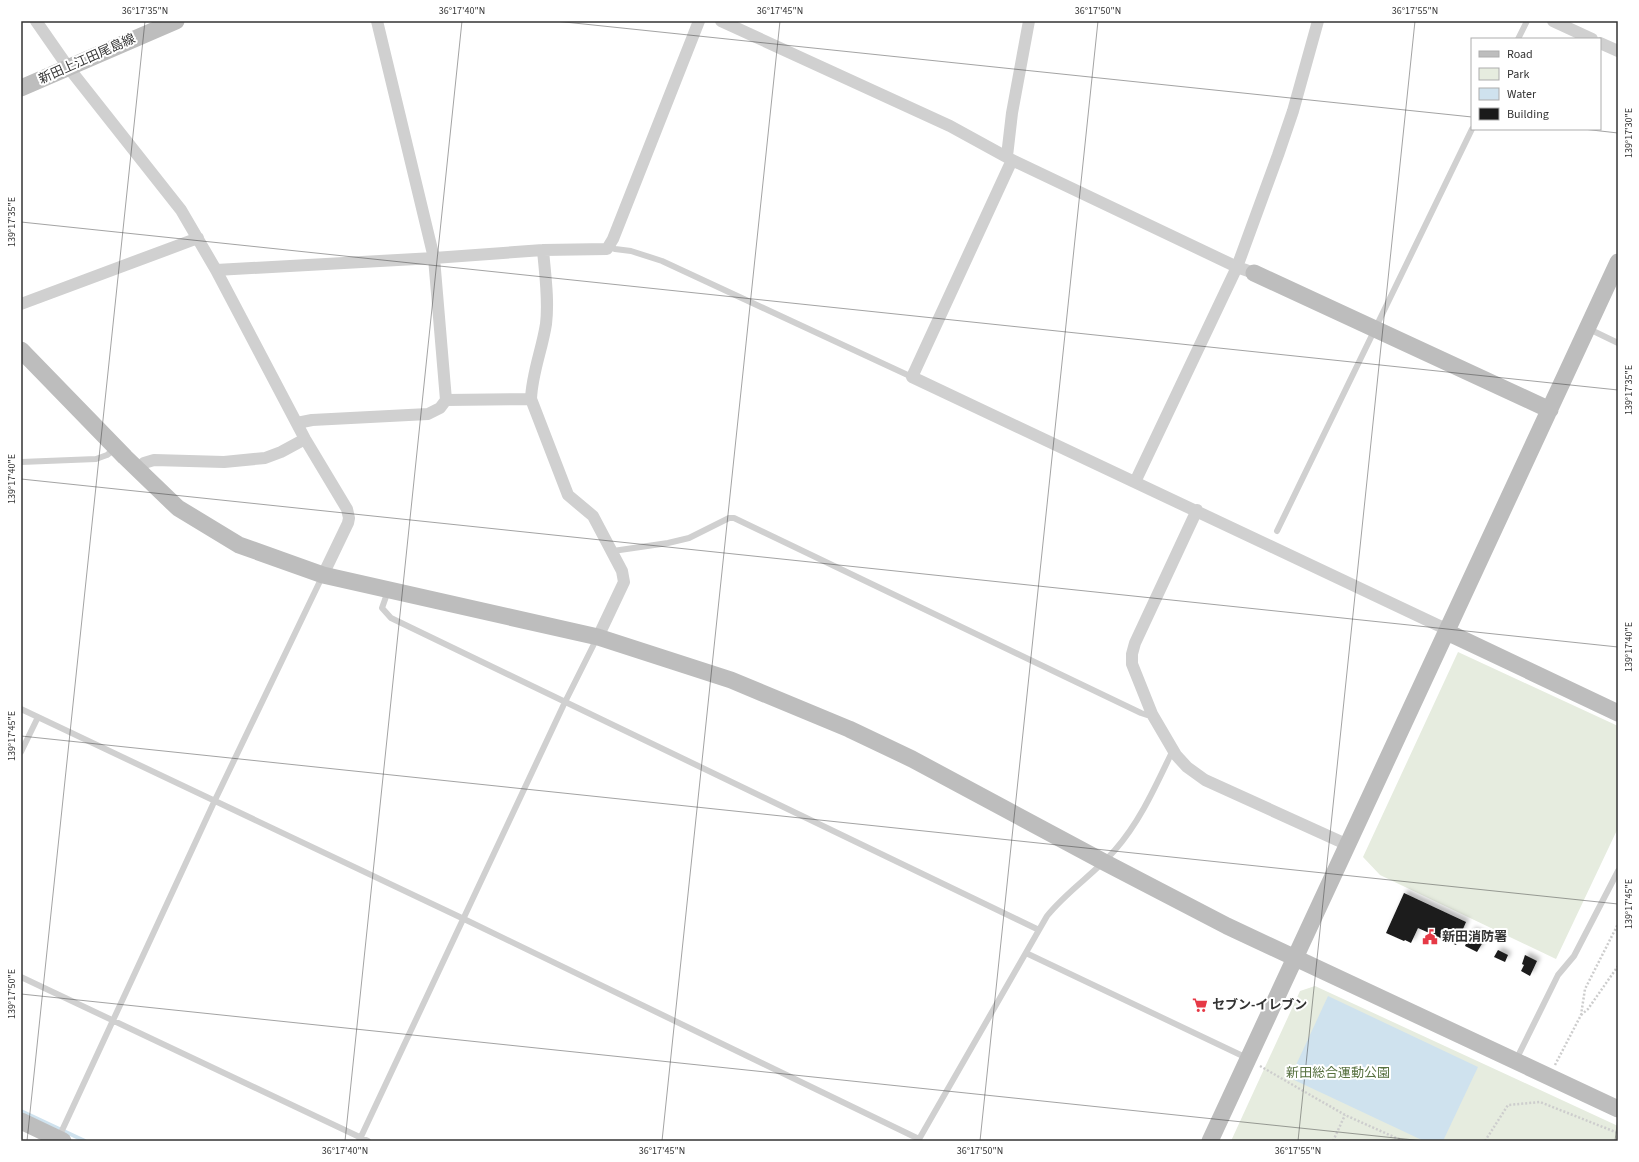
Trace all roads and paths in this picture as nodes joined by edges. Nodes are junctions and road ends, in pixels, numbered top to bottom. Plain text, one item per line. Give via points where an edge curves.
1 (36, 21) edge
2 (377, 21) edge
3 (699, 21) edge
4 (721, 21) edge
5 (1029, 21) edge
6 (1318, 21) edge
7 (1527, 21) edge
8 (1553, 21) edge
9 (172, 22) edge
10 (1518, 38) edge
11 (1590, 38) edge
12 (1601, 43) edge
13 (1618, 51) edge
14 (68, 67) junction
15 (21, 88) edge
16 (1472, 130) edge
17 (1010, 158) junction
18 (198, 238) junction
19 (610, 246) junction
20 (543, 250) junction
21 (434, 258) junction
22 (1618, 262) edge
23 (1237, 267) junction
24 (216, 270) junction
25 (1254, 273) joint
26 (21, 304) edge
27 (1588, 328) junction
28 (1376, 329) junction
29 (1618, 343) edge
30 (21, 350) edge
31 (912, 377) junction
32 (531, 399) junction
33 (446, 400) junction
34 (1550, 410) junction
35 (297, 423) junction
36 (305, 439) junction
37 (116, 448) junction
38 (21, 462) edge
39 (137, 469) junction
40 (1135, 482) junction
41 (1197, 510) junction
42 (1276, 531) dead end
43 (613, 551) junction
44 (323, 575) junction
45 (388, 590) junction
46 (1447, 631) junction
47 (598, 637) junction
48 (565, 702) junction
49 (21, 709) edge
50 (1618, 713) edge
51 (1152, 714) junction
52 (38, 717) junction
53 (1173, 750) junction
54 (21, 752) edge
55 (215, 800) junction
56 (1348, 845) junction
57 (1104, 862) junction
58 (1618, 871) edge
59 (464, 919) junction
60 (1618, 924) edge
61 (1039, 930) junction
62 (1026, 953) junction
63 (1295, 957) junction
64 (1618, 966) edge
65 (21, 977) edge
66 (1581, 1015) junction
67 (112, 1020) junction
68 (1248, 1059) junction
69 (1516, 1060) junction
70 (1554, 1067) dead end
71 (1618, 1109) edge
72 (1345, 1115) junction
73 (21, 1121) edge
74 (1618, 1133) edge
75 (360, 1139) edge
76 (59, 1140) edge
77 (918, 1140) edge
78 (368, 1141) edge
79 (1210, 1141) edge
80 (1333, 1141) edge
81 (1403, 1141) edge
82 (1485, 1141) edge

1 - 14 street
2 - 21 street
3 - 19 street
4 - 17 street via 950,126
5 - 17 street via 1012,113
6 - 23 street via 1291,118
7 - 10 lane
8 - 11 street
9 - 14 street, 新田上江田尾島線
12 - 13 street
14 - 15 street, 新田上江田尾島線
14 - 18 street via 181,210
16 - 28 lane
17 - 23 street
17 - 31 street
18 - 24 street
18 - 26 street
19 - 20 street via 605,249
19 - 31 lane via 662,261
20 - 21 street
20 - 32 street via 546,323
21 - 24 street
21 - 33 street
22 - 27 street
23 - 25 street
23 - 40 street
24 - 35 street
25 - 28 street
27 - 29 lane
27 - 34 street
28 - 34 street
28 - 42 lane
30 - 37 street
31 - 40 street
32 - 33 street
32 - 43 street via 568,495 593,516
33 - 35 street via 440,408 428,414
34 - 46 street
35 - 36 street
36 - 39 street via 265,458 224,462 154,460
36 - 44 street via 347,509 349,518
37 - 38 lane via 96,459
37 - 39 street
39 - 44 street via 178,508 239,545
40 - 41 street
41 - 46 street
41 - 51 street via 1135,642 1132,654 1132,664
43 - 47 street via 624,582
43 - 51 lane via 689,538 729,518 734,518 1147,715
44 - 45 street
44 - 55 lane
45 - 47 street
45 - 48 lane via 382,608 391,618
46 - 50 street
46 - 56 street
47 - 48 lane
47 - 57 street via 731,680 849,729 920,762
48 - 59 lane
48 - 61 lane
49 - 52 lane
51 - 53 street
52 - 54 lane
52 - 55 lane
53 - 56 street via 1187,767 1205,780
53 - 57 lane via 1135,823
55 - 59 lane
55 - 67 lane
56 - 63 street
57 - 61 lane via 1054,907
57 - 63 street via 1227,926
58 - 69 lane via 1574,956 1558,975
59 - 75 lane
59 - 77 lane
60 - 66 path via 1585,989
61 - 62 lane
62 - 68 lane
62 - 77 lane
63 - 68 street
63 - 69 street
64 - 66 path
65 - 67 lane
66 - 70 path
67 - 75 lane
67 - 76 lane
68 - 72 path
68 - 79 street
69 - 71 street
72 - 80 path
72 - 81 path
73 - 76 street
74 - 82 path via 1540,1102 1508,1105
75 - 78 lane

